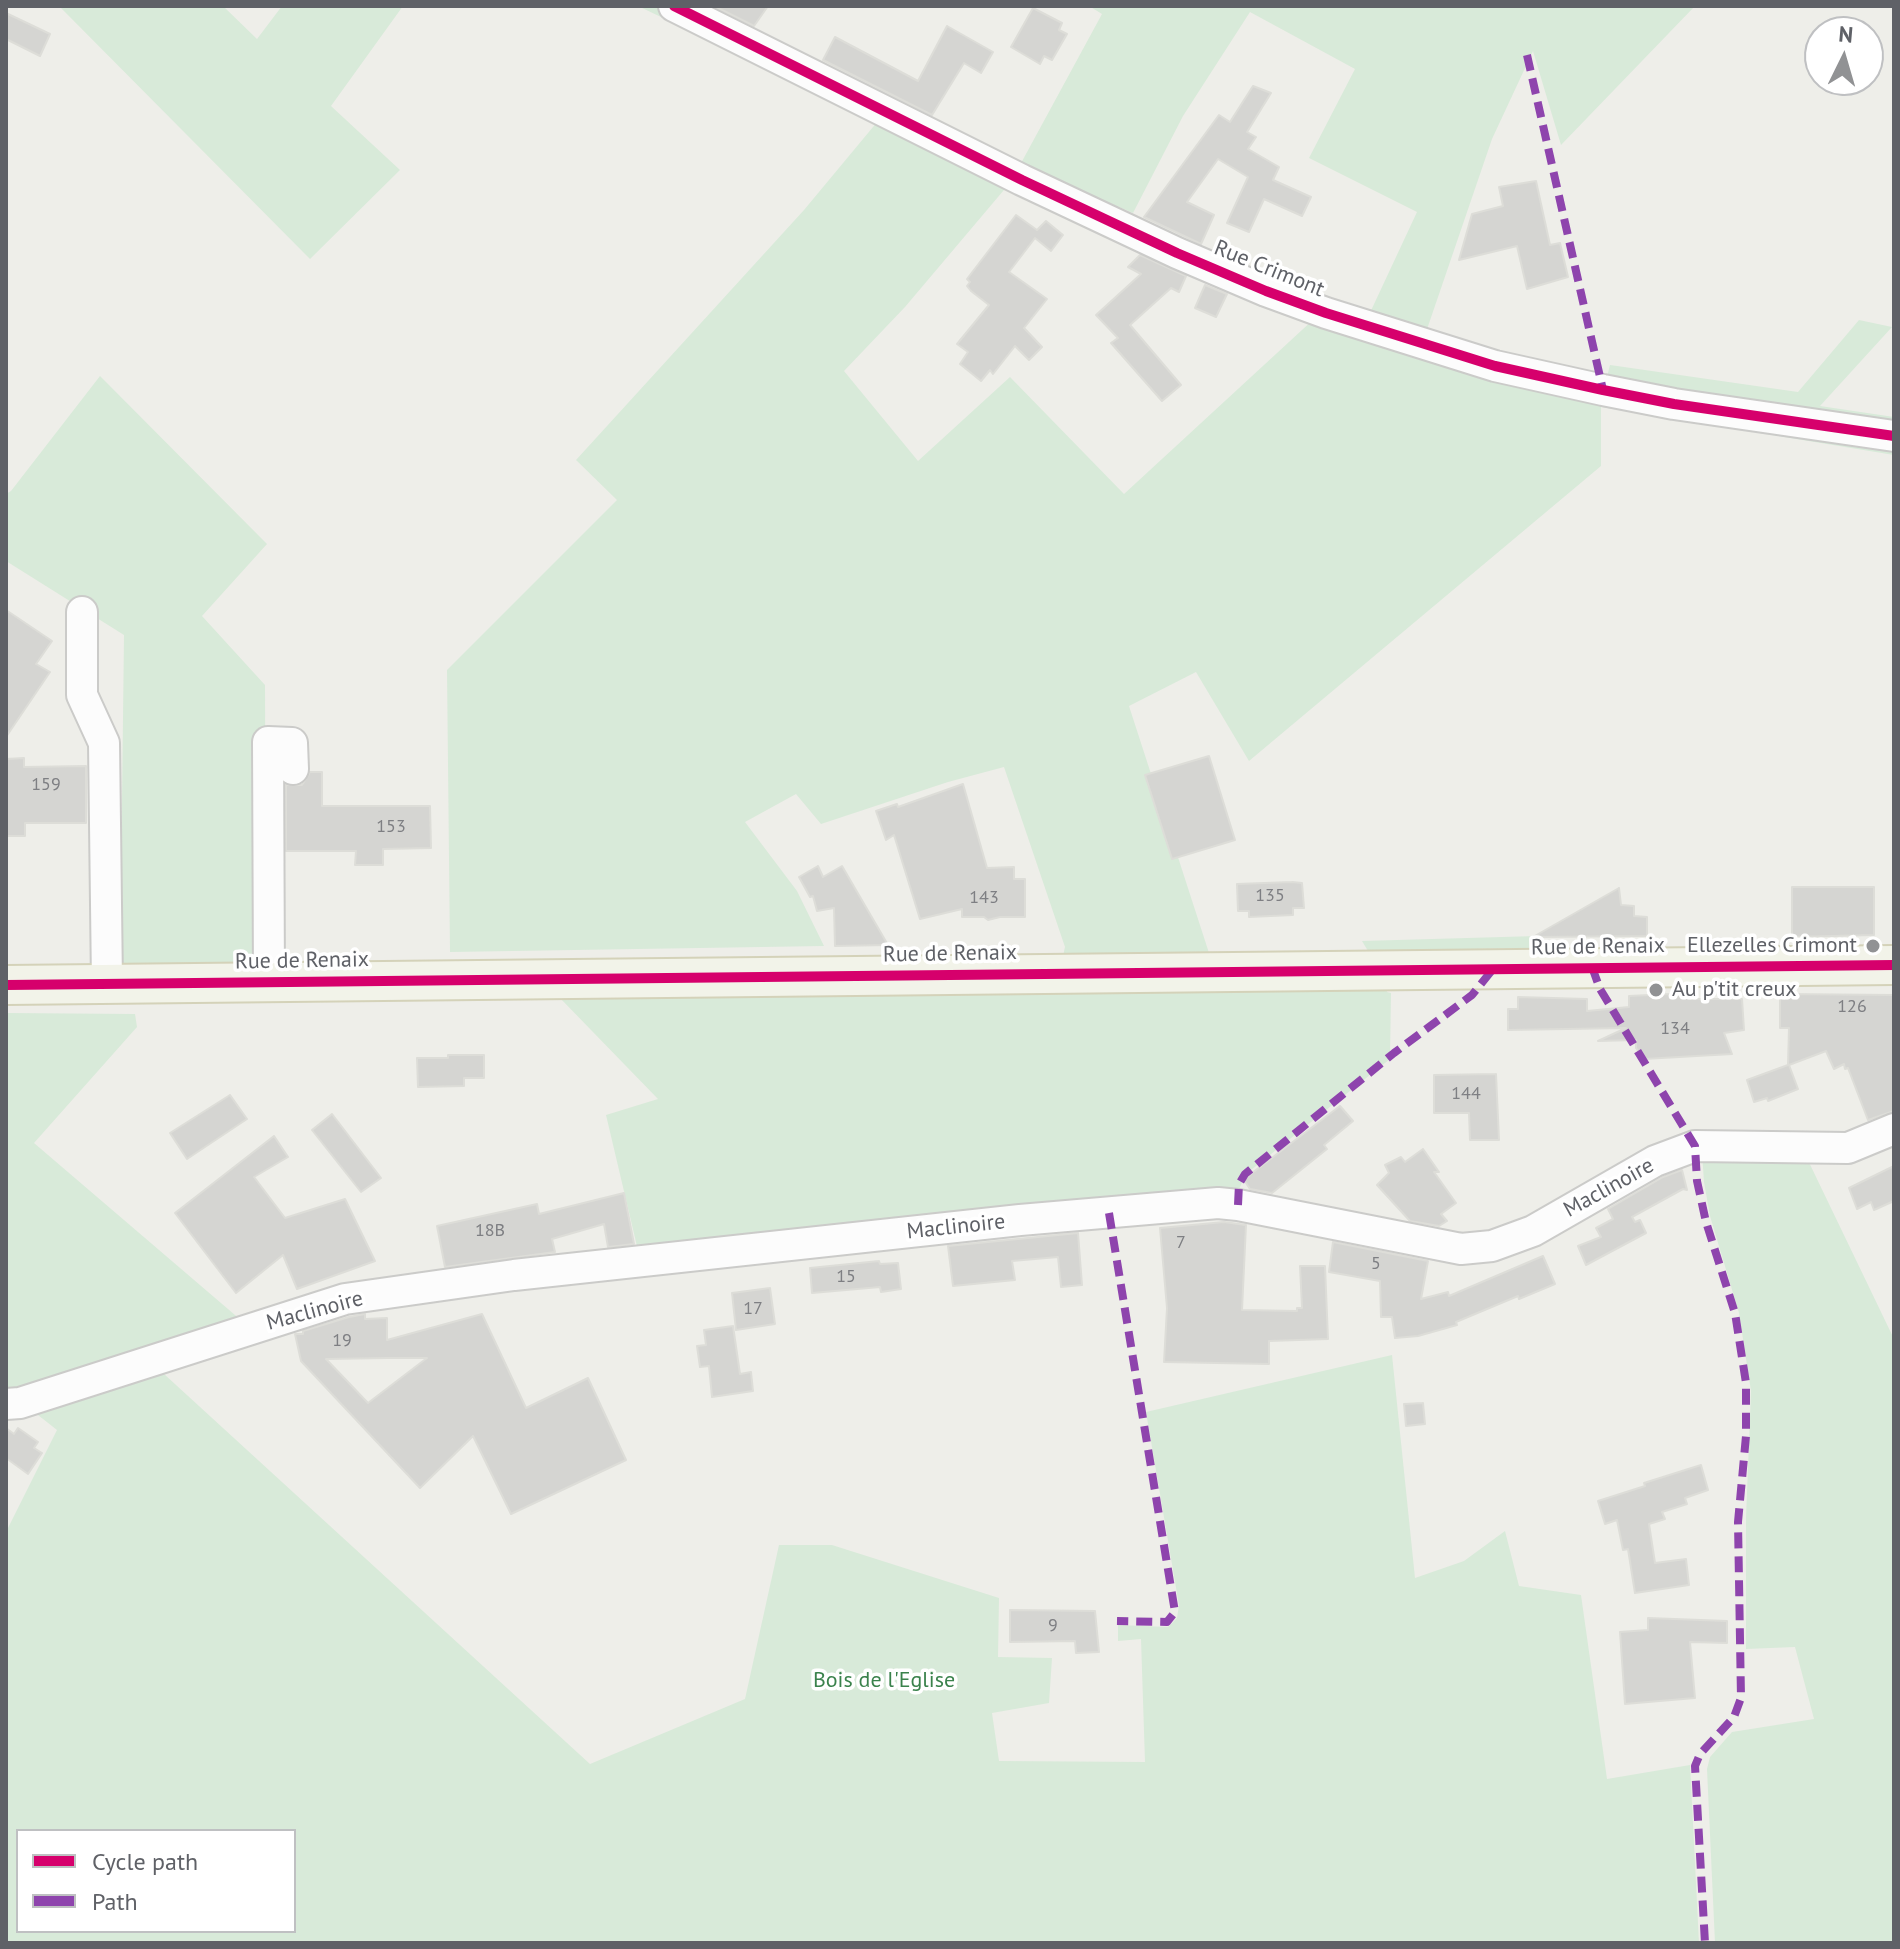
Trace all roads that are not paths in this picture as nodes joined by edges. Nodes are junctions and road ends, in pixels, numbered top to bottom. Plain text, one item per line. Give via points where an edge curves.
1 (674, 6) edge
2 (1894, 436) edge
3 (82, 612) dead end
4 (293, 769) dead end
5 (1894, 965) edge
6 (269, 982) junction
7 (107, 984) junction
8 (6, 985) edge
9 (1894, 1129) edge
10 (6, 1404) edge

1 - 2 street, Rue Crimont via 1135,233 1326,313 1495,366 1603,390
3 - 7 street via 82,695 104,743
4 - 6 street via 292,743 268,742
5 - 6 main road, Rue de Renaix
6 - 7 main road, Rue de Renaix
7 - 8 main road, Rue de Renaix
9 - 10 street, Maclinoire via 1848,1148 1695,1146 1655,1161 1533,1231 1492,1246 1461,1249 1218,1203 1004,1221 345,1299

